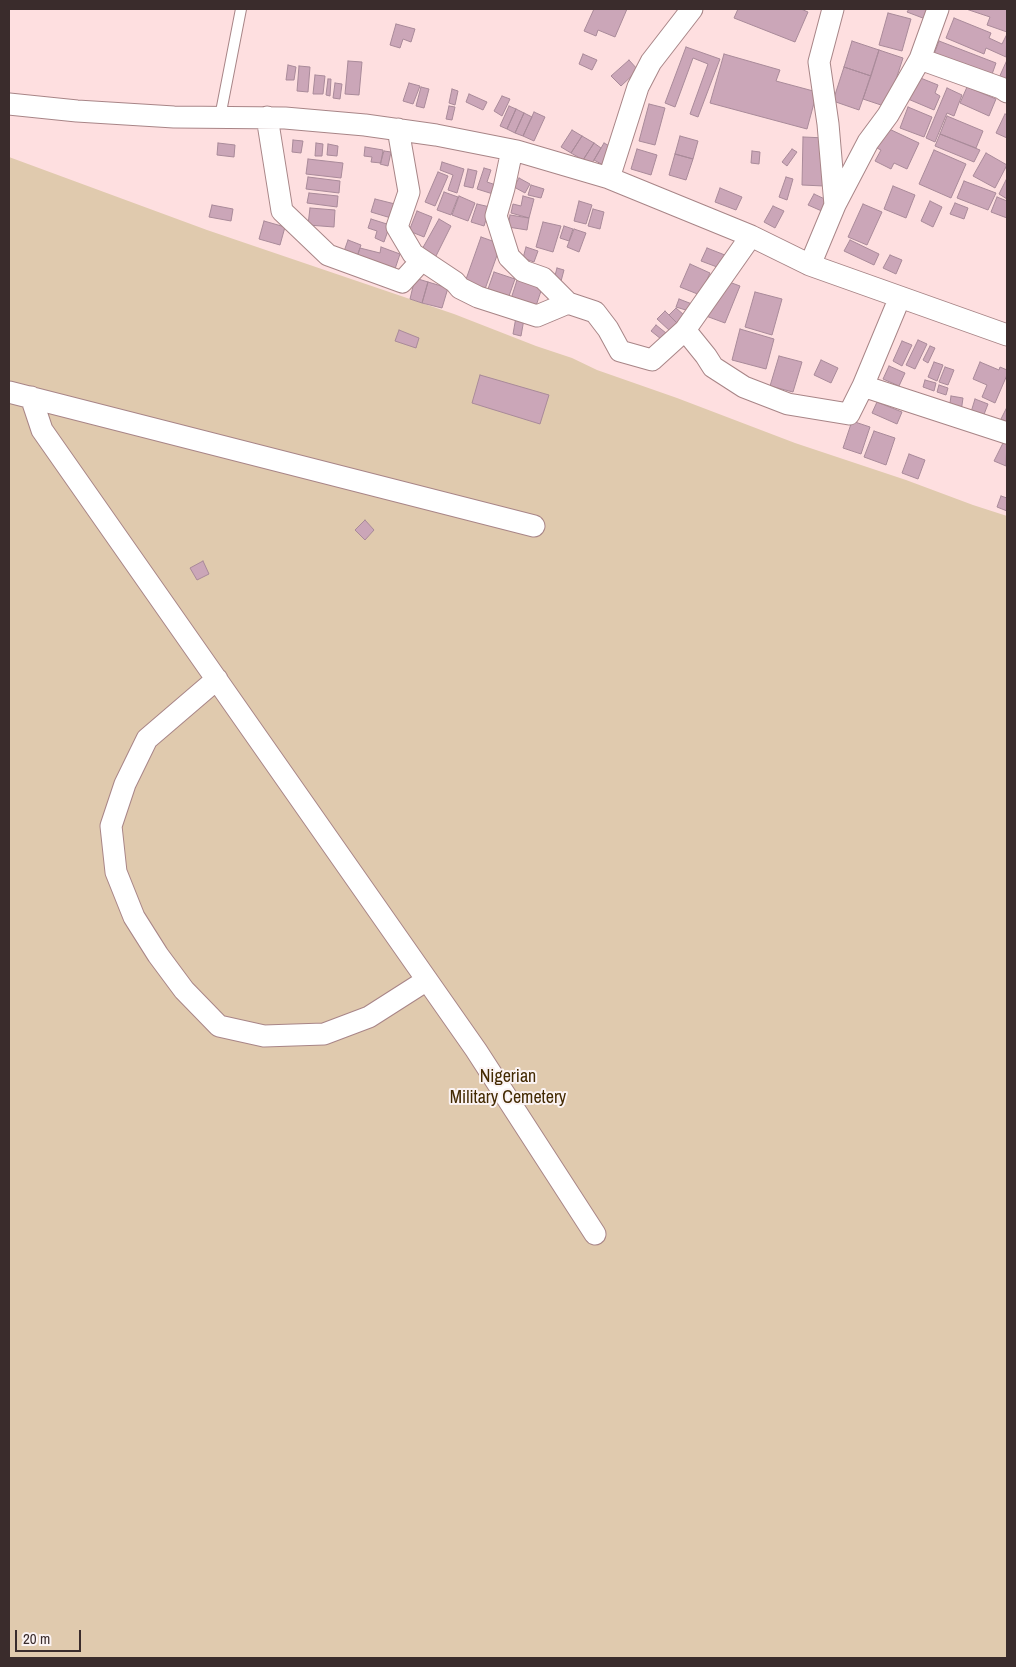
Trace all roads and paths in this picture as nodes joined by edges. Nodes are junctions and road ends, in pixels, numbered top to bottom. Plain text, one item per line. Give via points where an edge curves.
1 (240, 9) edge
2 (692, 9) edge
3 (833, 9) edge
4 (938, 9) edge
5 (920, 59) junction
6 (1007, 92) edge
7 (9, 104) edge
8 (220, 117) junction
9 (267, 118) junction
10 (398, 129) junction
11 (512, 150) junction
12 (609, 178) junction
13 (834, 205) junction
14 (751, 236) junction
15 (422, 260) junction
16 (810, 265) junction
17 (900, 297) junction
18 (568, 303) junction
19 (685, 330) junction
20 (1007, 335) edge
21 (863, 386) junction
22 (9, 392) edge
23 (32, 397) junction
24 (1007, 433) edge
25 (534, 526) dead end
26 (217, 679) junction
27 (427, 980) junction
28 (595, 1234) dead end

1 - 8 lane
2 - 12 street via 651,62 638,88
3 - 13 street via 819,62
4 - 5 street
5 - 6 street
5 - 13 street via 888,115 868,142
7 - 8 street via 86,112
8 - 9 street
9 - 10 street
9 - 15 street via 282,211 328,255 402,282
10 - 11 street
10 - 15 street via 409,192 397,228 413,254
11 - 12 street
11 - 18 street via 496,216 510,257 523,271 543,278
12 - 14 street
13 - 16 street
14 - 16 street
14 - 19 street
15 - 18 street via 478,297 537,316
16 - 17 street
17 - 20 street
17 - 21 street
18 - 19 street via 595,312 620,351 652,360
19 - 21 street via 713,367 744,387 788,404 849,414
21 - 24 street
22 - 23 street
23 - 25 street
23 - 26 street via 42,430
26 - 27 street
26 - 27 street via 147,739 125,784 111,826 116,872 134,917 158,954 184,990 219,1026 264,1036 324,1034 369,1017
27 - 28 street

